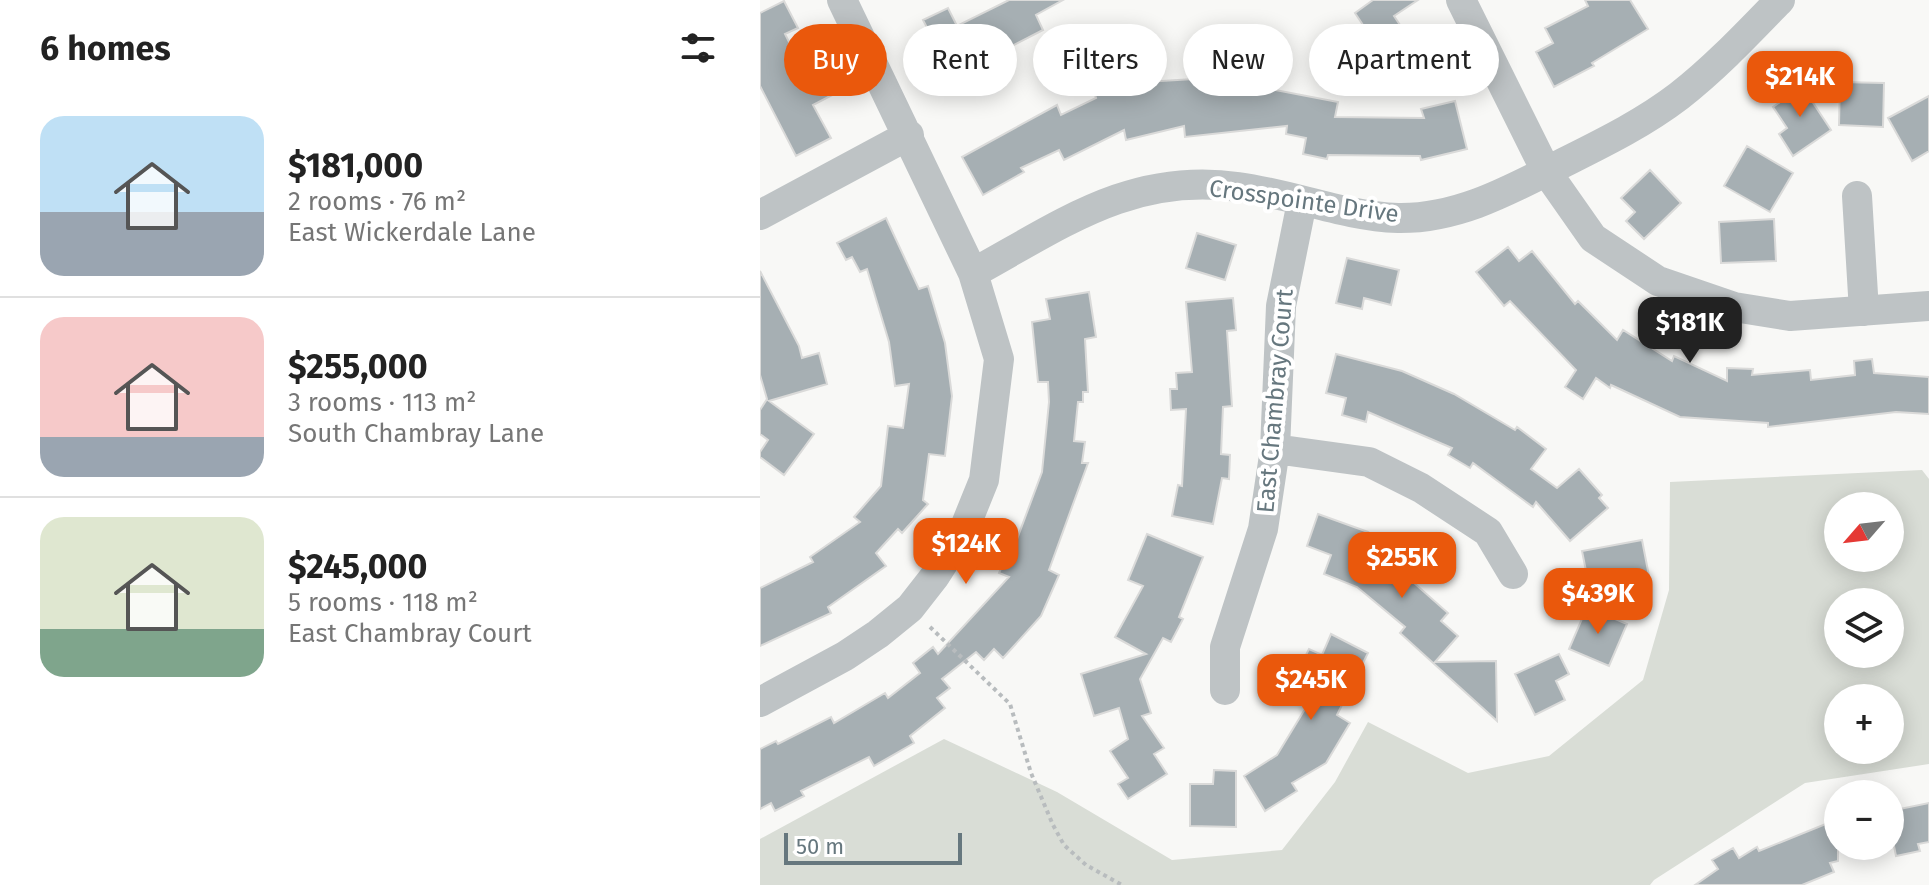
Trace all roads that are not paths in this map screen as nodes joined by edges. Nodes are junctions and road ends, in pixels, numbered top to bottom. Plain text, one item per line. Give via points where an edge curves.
1 (842, 0) edge
2 (1780, 0) edge
3 (1466, 1) edge
4 (909, 135) junction
5 (1546, 171) junction
6 (1857, 196) dead end
7 (1302, 202) junction
8 (760, 215) edge
9 (973, 273) junction
10 (1929, 306) edge
11 (1864, 311) junction
12 (1275, 449) junction
13 (1513, 574) dead end
14 (1225, 690) dead end
15 (760, 702) edge

1 - 4 street
2 - 5 street, Crosspointe Drive via 1678,96 1628,130
3 - 5 street
4 - 8 street
4 - 9 street
5 - 7 street, Crosspointe Drive via 1493,200 1400,218
5 - 11 street via 1593,238 1658,281 1734,307 1790,316
6 - 11 street
7 - 9 street, Crosspointe Drive via 1237,187 1162,185 1095,206
7 - 12 street, East Chambray Court via 1281,306
9 - 15 street via 999,359 984,480 963,532 910,608 845,656
10 - 11 street
12 - 13 street via 1369,462 1421,488 1488,532
12 - 14 street, East Chambray Court via 1263,529 1225,647

